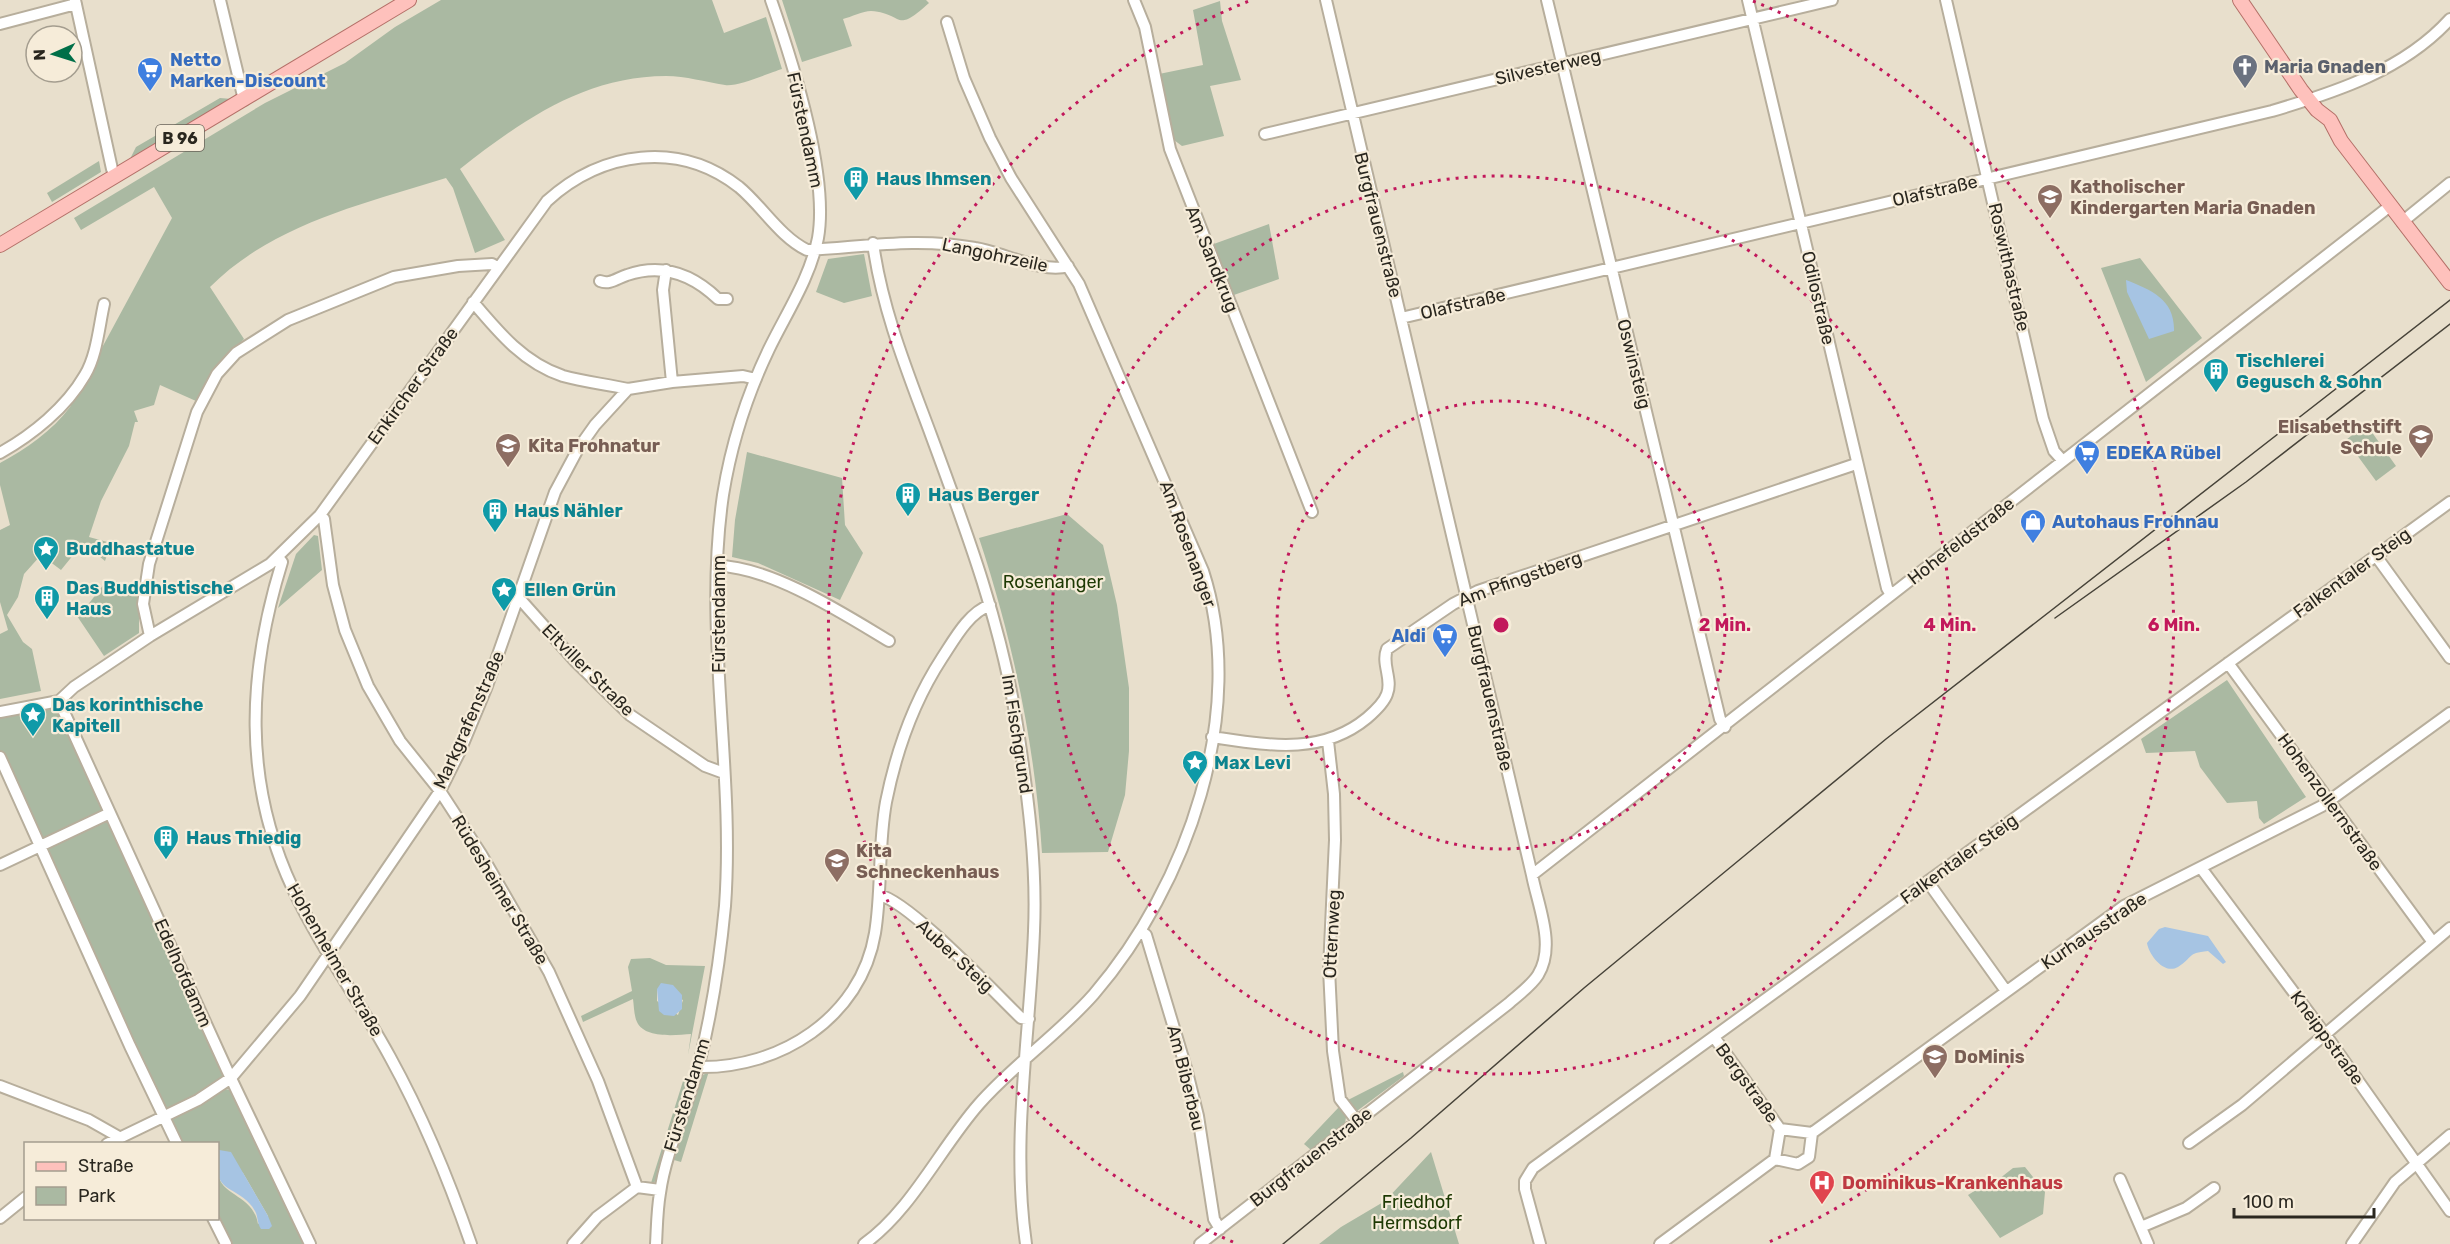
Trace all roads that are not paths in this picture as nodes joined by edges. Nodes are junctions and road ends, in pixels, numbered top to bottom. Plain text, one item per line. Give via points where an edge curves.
1 (220, 0) edge
2 (409, 0) edge
3 (771, 0) edge
4 (1134, 0) edge
5 (1326, 0) edge
6 (1547, 0) edge
7 (1748, 0) edge
8 (1832, 0) edge
9 (1946, 0) edge
10 (2240, 0) edge
11 (75, 2) edge
12 (1752, 19) junction
13 (2450, 19) edge
14 (947, 22) dead end
15 (0, 24) edge
16 (1562, 64) junction
17 (244, 100) junction
18 (2313, 105) junction
19 (1351, 114) junction
20 (1265, 134) dead end
21 (116, 177) junction
22 (1989, 178) junction
23 (2450, 183) edge
24 (2390, 206) junction
25 (2402, 222) junction
26 (1801, 223) junction
27 (873, 243) junction
28 (0, 245) edge
29 (815, 249) junction
30 (497, 267) junction
31 (1068, 267) junction
32 (1611, 269) junction
33 (666, 270) junction
34 (600, 281) dead end
35 (2450, 283) edge
36 (727, 299) dead end
37 (473, 302) junction
38 (104, 304) dead end
39 (1401, 318) junction
40 (756, 379) junction
41 (672, 382) junction
42 (628, 389) junction
43 (0, 453) edge
44 (2063, 461) junction
45 (1856, 464) junction
46 (2450, 502) edge
47 (1312, 512) dead end
48 (320, 515) junction
49 (1673, 526) junction
50 (2376, 556) junction
51 (278, 557) junction
52 (717, 566) junction
53 (1892, 595) junction
54 (1466, 597) junction
55 (519, 598) junction
56 (990, 605) junction
57 (150, 636) junction
58 (889, 641) dead end
59 (2450, 658) edge
60 (2228, 663) junction
61 (59, 701) junction
62 (0, 712) edge
63 (2450, 713) edge
64 (1725, 727) junction
65 (1212, 737) junction
66 (1328, 741) junction
67 (0, 757) edge
68 (724, 773) junction
69 (440, 791) junction
70 (2329, 801) junction
71 (110, 813) junction
72 (40, 846) junction
73 (0, 864) edge
74 (2201, 868) junction
75 (1532, 875) junction
76 (1928, 882) junction
77 (879, 895) junction
78 (2450, 927) edge
79 (1140, 931) junction
80 (2432, 941) junction
81 (329, 953) junction
82 (2006, 991) junction
83 (1029, 1019) junction
84 (2324, 1034) junction
85 (1714, 1037) junction
86 (1026, 1057) junction
87 (699, 1067) junction
88 (231, 1078) junction
89 (0, 1086) edge
90 (164, 1115) junction
91 (1357, 1121) junction
92 (1780, 1129) junction
93 (1812, 1133) junction
94 (2450, 1135) edge
95 (119, 1137) junction
96 (109, 1142) edge
97 (177, 1142) edge
98 (2189, 1143) dead end
99 (1775, 1159) junction
100 (2416, 1162) junction
101 (2121, 1179) dead end
102 (637, 1187) junction
103 (2214, 1188) dead end
104 (660, 1190) junction
105 (24, 1199) edge
106 (2450, 1211) edge
107 (0, 1218) edge
108 (214, 1220) edge
109 (2141, 1227) junction
110 (1220, 1229) junction
111 (226, 1244) edge
112 (310, 1244) edge
113 (471, 1244) edge
114 (573, 1244) edge
115 (656, 1244) edge
116 (864, 1244) edge
117 (1026, 1244) edge
118 (1200, 1244) edge
119 (1540, 1244) edge
120 (1660, 1244) edge
121 (2148, 1244) edge
122 (2352, 1244) edge

1 - 17 street
2 - 17 main road, B 96
3 - 29 street, Fürstendamm via 811,144 820,199
4 - 47 street, Am Sandkrug via 1144,27 1170,149
5 - 19 street, Burgfrauenstraße
6 - 16 street, Oswinsteig
7 - 12 street, Odilostraße
8 - 12 street, Silvesterweg
9 - 22 street, Roswithastraße
10 - 18 main road
11 - 15 street
11 - 21 street
12 - 16 street, Silvesterweg
12 - 26 street, Odilostraße
13 - 18 street, Olafstraße via 2395,64
14 - 31 street, Am Rosenanger via 964,78 990,138
16 - 19 street, Silvesterweg
16 - 32 street, Oswinsteig
17 - 21 main road, B 96
18 - 22 street, Olafstraße via 2272,111
18 - 24 main road via 2330,120 2336,135
19 - 20 street, Silvesterweg
19 - 39 street, Burgfrauenstraße
21 - 28 main road, B 96
22 - 26 street, Olafstraße
22 - 44 street, Roswithastraße via 2043,419 2054,451
23 - 25 street
24 - 25 main road
24 - 44 street, Hohefeldstraße
25 - 35 main road
26 - 32 street, Olafstraße
26 - 45 street, Odilostraße
27 - 29 street, Langohrzeile
27 - 31 street, Langohrzeile via 946,243 1046,267
27 - 56 street, Im Fischgrund via 902,358
29 - 30 street, Enkircher Straße via 802,248 724,176 700,164 650,156 606,163 562,187
29 - 40 street, Fürstendamm via 798,296
30 - 37 street, Enkircher Straße
30 - 57 street via 458,266 394,277 302,312 236,353 218,374 197,412 149,564 143,604
31 - 65 street, Am Rosenanger via 1108,345 1212,598 1217,666
32 - 39 street, Olafstraße
32 - 49 street, Oswinsteig
33 - 34 street via 634,273 608,283
33 - 36 street via 700,282 718,299
33 - 41 street via 663,290
37 - 42 street via 514,348 537,363 561,375
37 - 48 street, Enkircher Straße
38 - 43 street via 85,376 37,428
39 - 54 street, Burgfrauenstraße
40 - 41 street via 743,376
40 - 52 street, Fürstendamm via 729,462
41 - 42 street
42 - 55 street, Markgrafenstraße via 595,425 566,469 540,530
44 - 53 street, Hohefeldstraße
45 - 49 street, Am Pfingstberg
45 - 53 street, Odilostraße
46 - 50 street, Falkentaler Steig
48 - 51 street, Enkircher Straße
48 - 69 street, Rüdesheimer Straße via 324,519 333,585 357,664 400,741
49 - 54 street, Am Pfingstberg
49 - 64 street, Oswinsteig via 1720,720
50 - 59 street
50 - 60 street, Falkentaler Steig
51 - 57 street, Enkircher Straße
51 - 81 street, Hohenheimer Straße via 282,562 266,615 258,663 257,763 279,858
52 - 58 street via 736,567 781,584
52 - 68 street, Fürstendamm
53 - 64 street, Hohefeldstraße
54 - 66 street, Am Pfingstberg via 1387,649 1386,697 1355,728
54 - 75 street, Burgfrauenstraße
55 - 68 street, Eltviller Straße via 630,715 705,766
55 - 69 street, Markgrafenstraße via 474,718
56 - 77 street via 971,618 950,646 905,734 886,802
56 - 83 street, Im Fischgrund via 1018,728 1030,821 1034,928
57 - 61 street, Enkircher Straße
60 - 70 street, Hohenzollernstraße
60 - 76 street, Falkentaler Steig
61 - 62 street, Enkircher Straße
61 - 71 street, Edelhofdamm
63 - 70 street, Kurhausstraße
64 - 75 street, Hohefeldstraße
65 - 66 street, Am Pfingstberg via 1289,746
65 - 79 street, Am Rosenanger via 1207,770 1187,836
66 - 91 street, Otternweg via 1335,840 1329,969 1333,1051 1340,1099
67 - 72 street
68 - 87 street, Fürstendamm via 725,903 716,980
69 - 81 street, Markgrafenstraße
69 - 102 street, Rüdesheimer Straße via 482,854 553,980 598,1081
70 - 74 street, Kurhausstraße
70 - 80 street, Hohenzollernstraße
71 - 72 street
71 - 88 street, Edelhofdamm
72 - 73 street
72 - 90 street
74 - 82 street, Kurhausstraße via 2124,906
74 - 84 street, Kneippstraße
75 - 91 street, Burgfrauenstraße via 1545,937 1545,955 1538,975 1509,1004
76 - 82 street
76 - 85 street, Falkentaler Steig
77 - 83 street, Auber Steig via 920,922 1021,1018
77 - 87 street via 875,936 865,965 847,997 818,1029 762,1059
78 - 80 street
79 - 86 street, Am Rosenanger via 1092,996
79 - 110 street, Am Biberbau via 1146,935 1186,1068 1214,1219
80 - 84 street
81 - 88 street, Markgrafenstraße via 300,996
81 - 113 street, Hohenheimer Straße via 411,1098
82 - 93 street, Kurhausstraße
83 - 86 street, Im Fischgrund
84 - 98 street via 2242,1106
84 - 100 street, Kneippstraße
85 - 92 street, Bergstraße
85 - 119 street, Falkentaler Steig via 1533,1168 1525,1189
86 - 116 street, Am Rosenanger via 969,1115 912,1195
86 - 117 street, Im Fischgrund via 1020,1135
87 - 104 street, Fürstendamm
88 - 90 street, Markgrafenstraße
88 - 112 street, Edelhofdamm
89 - 95 street via 89,1119
90 - 95 street, Markgrafenstraße
90 - 97 street
91 - 110 street, Burgfrauenstraße
92 - 93 street
92 - 99 street
93 - 99 street via 1809,1157 1798,1164
94 - 100 street
95 - 96 street, Markgrafenstraße
99 - 120 street
100 - 106 street, Kneippstraße
100 - 122 street via 2395,1182
101 - 109 street
102 - 104 street
102 - 114 street via 597,1217
103 - 109 street via 2186,1208
104 - 115 street, Fürstendamm
105 - 107 street
108 - 111 street
109 - 121 street
110 - 118 street, Burgfrauenstraße

